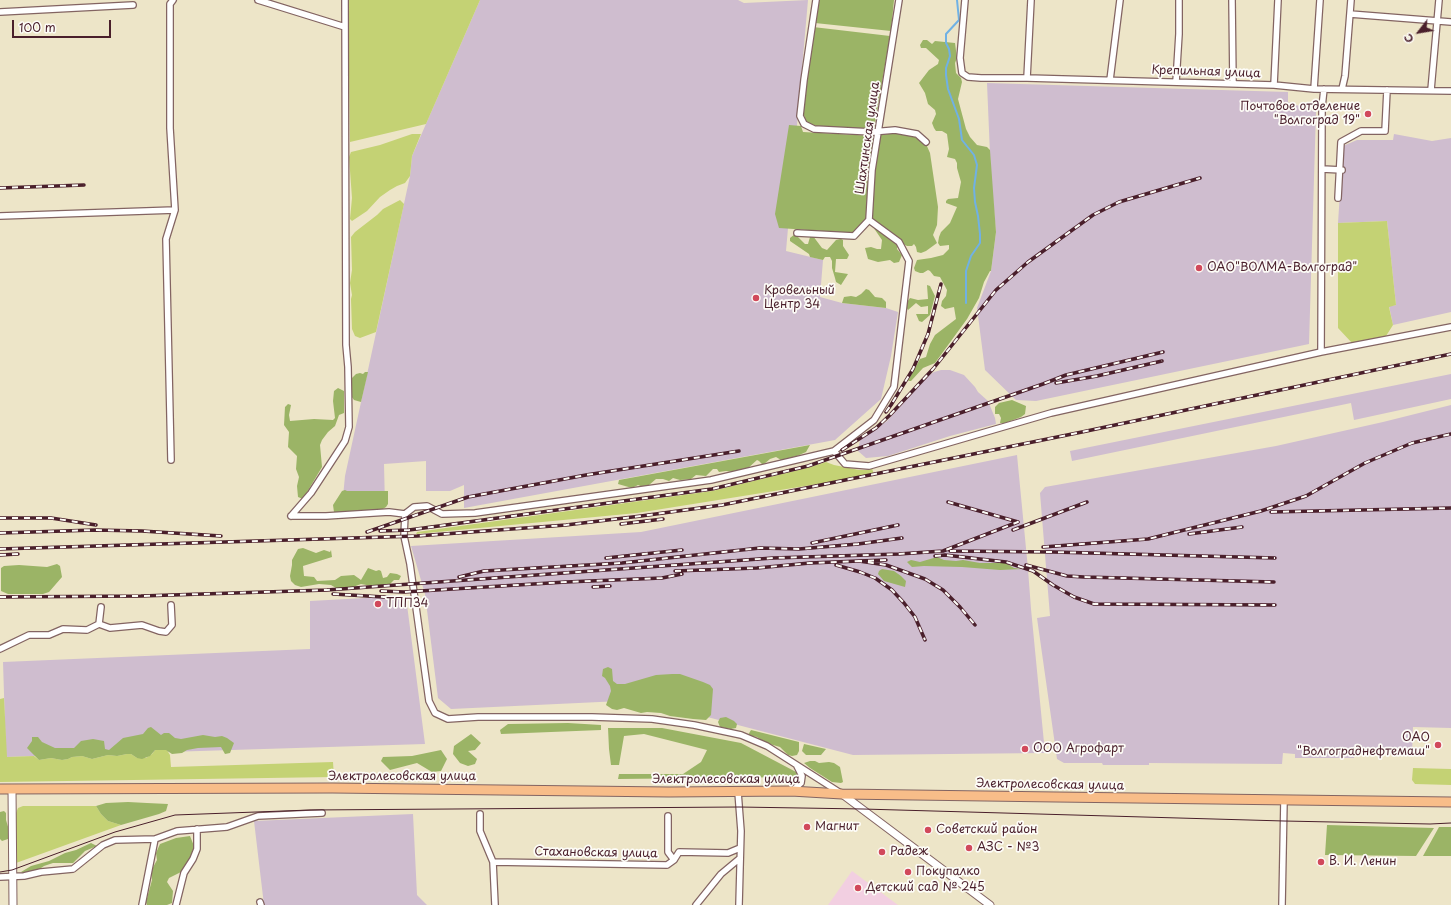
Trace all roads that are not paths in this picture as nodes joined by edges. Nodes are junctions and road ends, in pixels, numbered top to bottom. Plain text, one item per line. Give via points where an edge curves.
1 (173, 0) edge
2 (258, 0) edge
3 (345, 0) edge
4 (816, 0) edge
5 (899, 0) edge
6 (965, 0) edge
7 (1032, 0) edge
8 (1120, 0) edge
9 (1179, 0) edge
10 (1232, 0) edge
11 (1278, 0) edge
12 (1320, 0) edge
13 (1351, 0) edge
14 (1439, 0) edge
15 (133, 5) dead end
16 (0, 12) edge
17 (1350, 14) junction
18 (1437, 21) junction
19 (1451, 22) edge
20 (345, 27) junction
21 (1027, 78) junction
22 (1110, 80) junction
23 (1176, 82) junction
24 (1233, 84) junction
25 (1274, 85) junction
26 (1314, 89) junction
27 (1324, 89) junction
28 (1342, 89) junction
29 (1387, 90) junction
30 (1431, 90) junction
31 (1451, 91) edge
32 (879, 132) junction
33 (926, 142) dead end
34 (1322, 169) junction
35 (1341, 170) junction
36 (1338, 198) dead end
37 (176, 210) junction
38 (0, 216) edge
39 (869, 220) junction
40 (797, 233) dead end
41 (1451, 327) edge
42 (1321, 352) junction
43 (834, 451) junction
44 (171, 460) dead end
45 (405, 514) junction
46 (171, 605) dead end
47 (101, 607) dead end
48 (100, 624) junction
49 (0, 649) edge
50 (797, 766) junction
51 (0, 789) edge
52 (12, 789) junction
53 (738, 792) junction
54 (791, 792) junction
55 (842, 794) junction
56 (1284, 800) junction
57 (1451, 802) edge
58 (322, 813) dead end
59 (480, 814) dead end
60 (668, 816) dead end
61 (198, 829) junction
62 (155, 839) junction
63 (740, 848) junction
64 (739, 859) junction
65 (674, 860) junction
66 (493, 862) junction
67 (0, 877) edge
68 (12, 877) junction
69 (12, 905) edge
70 (142, 905) edge
71 (176, 905) edge
72 (495, 905) edge
73 (696, 905) edge
74 (739, 905) edge
75 (990, 905) edge
76 (1282, 905) edge

1 - 37 street via 170,4 170,128
2 - 20 street
3 - 20 street
4 - 32 street via 800,116 804,124 814,129
5 - 32 street, Шахтинская улица
6 - 21 street, Крепильная улица via 960,58 962,74 981,78
7 - 21 street
8 - 22 street
9 - 23 street
10 - 24 street
11 - 25 street
12 - 26 street
13 - 17 street
14 - 18 street
15 - 16 street
17 - 18 street
17 - 28 street
18 - 19 street
18 - 30 street
20 - 45 street via 346,345 349,427 345,441 337,454 311,493 291,516 389,512
21 - 22 street, Крепильная улица
22 - 23 street, Крепильная улица
23 - 24 street, Крепильная улица
24 - 25 street, Крепильная улица
25 - 26 street, Крепильная улица
26 - 27 street, Крепильная улица
27 - 28 street, Крепильная улица
27 - 34 street
28 - 29 street, Крепильная улица
29 - 30 street, Крепильная улица
29 - 35 street via 1385,131 1361,131 1341,142
30 - 31 street, Крепильная улица
32 - 33 street via 895,130 916,134
32 - 39 street, Шахтинская улица via 872,170
34 - 35 street
34 - 42 street
35 - 36 street
37 - 38 street
37 - 44 street via 166,239
39 - 40 street via 854,236
39 - 43 street via 899,242 909,262 894,387 874,420
41 - 42 street
42 - 43 street via 1051,413 869,466 846,464
43 - 45 street via 711,480 475,513 442,514 427,506 414,507
45 - 50 street via 404,536 414,587 429,701 435,713 448,719 587,717 652,719 680,723 741,735 766,746
46 - 48 street via 172,625 166,632 142,625 110,628
47 - 48 street
48 - 49 street via 87,630 63,629 49,635 29,635
50 - 54 street via 802,776 801,783
50 - 55 street
51 - 52 main road, Электролесовская улица
52 - 53 main road, Электролесовская улица via 339,788
52 - 68 street
53 - 54 main road, Электролесовская улица
53 - 63 street
54 - 55 main road, Электролесовская улица
55 - 56 main road, Электролесовская улица
55 - 75 street
56 - 57 main road, Электролесовская улица
56 - 76 street
58 - 61 street via 258,816 227,827
59 - 66 street via 480,831
60 - 65 street via 668,852
61 - 62 street via 177,831
61 - 71 street via 197,848 184,874
62 - 68 street via 115,840 102,845 73,869
62 - 70 street
63 - 64 street
63 - 65 street, Стахановская улица via 728,853 678,852
64 - 73 street via 720,874
64 - 74 street
65 - 66 street, Стахановская улица via 667,865
66 - 72 street
67 - 68 street
68 - 69 street

